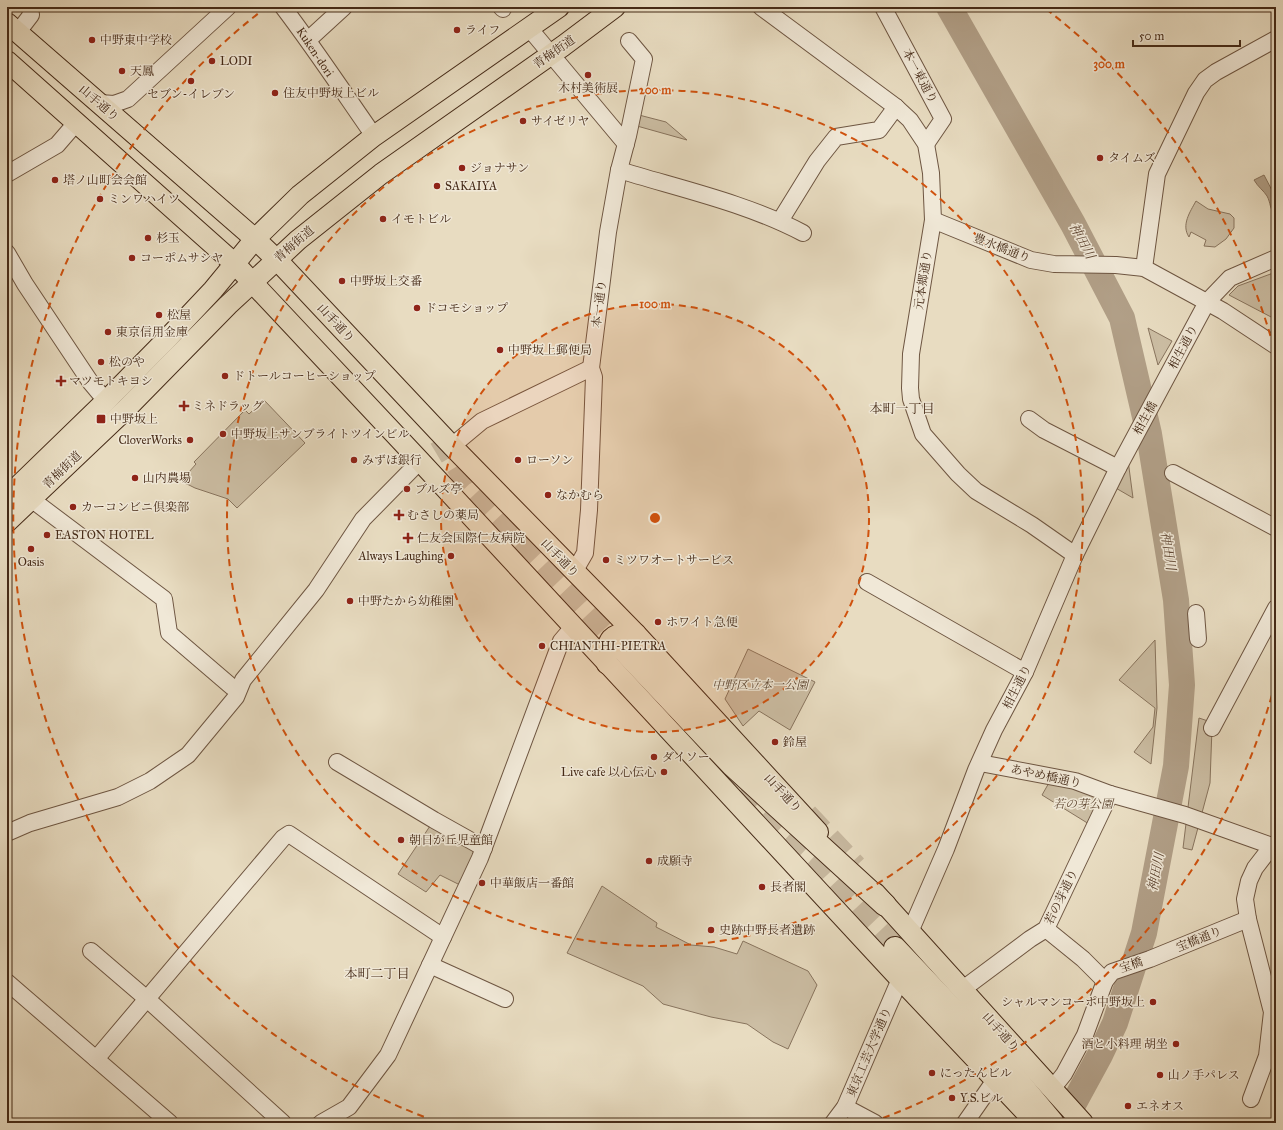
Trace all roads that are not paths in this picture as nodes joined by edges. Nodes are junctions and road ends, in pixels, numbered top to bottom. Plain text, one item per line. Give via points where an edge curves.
1 (30, 7) edge
2 (228, 7) edge
3 (283, 7) edge
4 (344, 7) edge
5 (559, 7) edge
6 (615, 7) edge
7 (761, 7) edge
8 (883, 7) edge
9 (12, 27) edge
10 (529, 28) junction
11 (1276, 39) edge
12 (308, 40) junction
13 (629, 41) dead end
14 (551, 54) junction
15 (7, 61) edge
16 (100, 103) junction
17 (896, 107) junction
18 (76, 123) junction
19 (374, 136) junction
20 (626, 144) junction
21 (926, 144) junction
22 (619, 170) junction
23 (7, 174) edge
24 (200, 191) junction
25 (180, 214) junction
26 (933, 220) junction
27 (780, 221) junction
28 (803, 233) dead end
29 (255, 239) junction
30 (7, 253) edge
31 (1276, 258) edge
32 (277, 260) junction
33 (235, 264) junction
34 (1144, 268) junction
35 (252, 282) junction
36 (1207, 302) junction
37 (1276, 346) edge
38 (591, 368) junction
39 (1159, 392) joint
40 (106, 401) junction
41 (1029, 419) dead end
42 (1130, 445) joint
43 (452, 446) junction
44 (420, 461) junction
45 (1118, 468) junction
46 (1173, 473) dead end
47 (7, 497) edge
48 (31, 499) junction
49 (7, 522) edge
50 (1276, 528) edge
51 (1073, 559) junction
52 (574, 572) junction
53 (867, 582) dead end
54 (1276, 608) edge
55 (1196, 613) dead end
56 (573, 627) junction
57 (1198, 639) dead end
58 (631, 643) junction
59 (607, 664) junction
60 (1025, 672) junction
61 (239, 688) junction
62 (1212, 728) dead end
63 (337, 762) dead end
64 (980, 763) junction
65 (1110, 794) junction
66 (7, 833) edge
67 (484, 848) junction
68 (885, 905) joint
69 (1248, 919) junction
70 (1046, 930) junction
71 (910, 932) junction
72 (443, 937) junction
73 (895, 948) tunnel mouth
74 (91, 951) dead end
75 (1150, 959) joint
76 (430, 965) junction
77 (1109, 977) junction
78 (900, 979) junction
79 (7, 982) edge
80 (963, 989) junction
81 (147, 999) junction
82 (505, 999) dead end
83 (96, 1058) junction
84 (995, 1080) junction
85 (1055, 1092) junction
86 (1251, 1099) dead end
87 (845, 1107) junction
88 (1045, 1120) edge
89 (170, 1123) edge
90 (283, 1123) edge
91 (321, 1123) edge
92 (833, 1123) edge
93 (874, 1123) edge
94 (965, 1123) edge
95 (1083, 1123) edge

1 - 9 street via 31,15
2 - 16 street via 128,99 114,104
3 - 12 street, Kuken-dori
4 - 12 street
5 - 10 main road, 青梅街道
6 - 14 main road, 青梅街道
7 - 17 street, 元本郷通り
8 - 21 street, 本一東通り via 942,119
9 - 16 main road, 山手通り
10 - 14 street
10 - 19 main road, 青梅街道
11 - 34 street via 1216,72 1205,80 1196,93 1158,174
12 - 19 street, Kuken-dori
13 - 20 street, 本一通り via 644,60
14 - 20 street
14 - 32 main road, 青梅街道 via 381,174 298,240
15 - 18 main road
16 - 24 main road, 山手通り
17 - 21 street, 元本郷通り via 910,120
17 - 27 street via 879,130 836,137 817,161
18 - 23 street via 57,145
18 - 25 main road
19 - 29 main road, 青梅街道 via 300,195
20 - 22 street, 本一通り
21 - 26 street, 元本郷通り via 931,173
22 - 27 street
22 - 38 street, 本一通り via 608,232
24 - 25 main road
24 - 29 main road, 山手通り
25 - 33 main road
26 - 34 street, 豊水橋通り via 1031,260 1054,264 1111,264
26 - 51 street, 元本郷通り via 911,354 911,399 923,434 976,491 1032,525
27 - 28 street
29 - 32 main road, 山手通り
29 - 33 main road, 青梅街道
30 - 40 street via 82,370
31 - 36 street, 相生通り via 1230,278
32 - 35 main road, 青梅街道
32 - 43 main road, 山手通り
33 - 35 main road
33 - 40 main road, 青梅街道
34 - 36 street
35 - 44 main road
35 - 48 main road, 青梅街道
36 - 37 street
36 - 39 street, 相生通り
38 - 43 street via 482,421
38 - 52 street, 本一通り via 594,377 589,510 585,553
39 - 42 street, 相生橋
40 - 47 main road, 青梅街道
41 - 45 street via 1044,430
42 - 45 street, 相生通り
43 - 52 main road, 山手通り
44 - 56 main road
44 - 61 street via 363,519 316,590
45 - 51 street, 相生通り
46 - 50 street
48 - 49 main road, 青梅街道
48 - 61 street via 164,599 169,633 232,687
51 - 60 street, 相生通り
52 - 58 main road, 山手通り
53 - 60 street
54 - 62 street
55 - 57 street
56 - 59 main road
56 - 67 street via 561,641
58 - 59 main road via 623,632 611,639 606,646
58 - 68 highway via 733,766
59 - 78 main road
60 - 64 street, 相生通り via 994,730
61 - 66 street via 236,697 188,755 150,781 118,797
63 - 67 street
64 - 65 street, あやめ橋通り via 1075,781
64 - 71 street, 相生通り
65 - 69 street, あやめ橋通り via 1185,815 1272,846 1248,881 1245,899
65 - 70 street, 若の芽通り
67 - 72 street
68 - 71 main road, 山手通り
69 - 75 street, 宝橋通り
69 - 86 street via 1272,1012 1267,1056
70 - 77 street
70 - 80 street, 若の芽通り via 1030,938
71 - 80 main road, 山手通り
72 - 76 street
72 - 81 street via 289,834 282,838
73 - 88 highway via 997,1056
74 - 81 street
75 - 77 street, 宝橋
76 - 82 street
76 - 91 street via 383,1062 349,1107
77 - 85 street via 1085,1035
78 - 84 main road
78 - 87 street, 東京工芸大学通り
79 - 83 street
80 - 85 main road, 山手通り
81 - 83 street
81 - 90 street
83 - 89 street
84 - 88 main road
84 - 94 street
85 - 95 main road, 山手通り
87 - 92 street, 東京工芸大学通り
87 - 93 street

